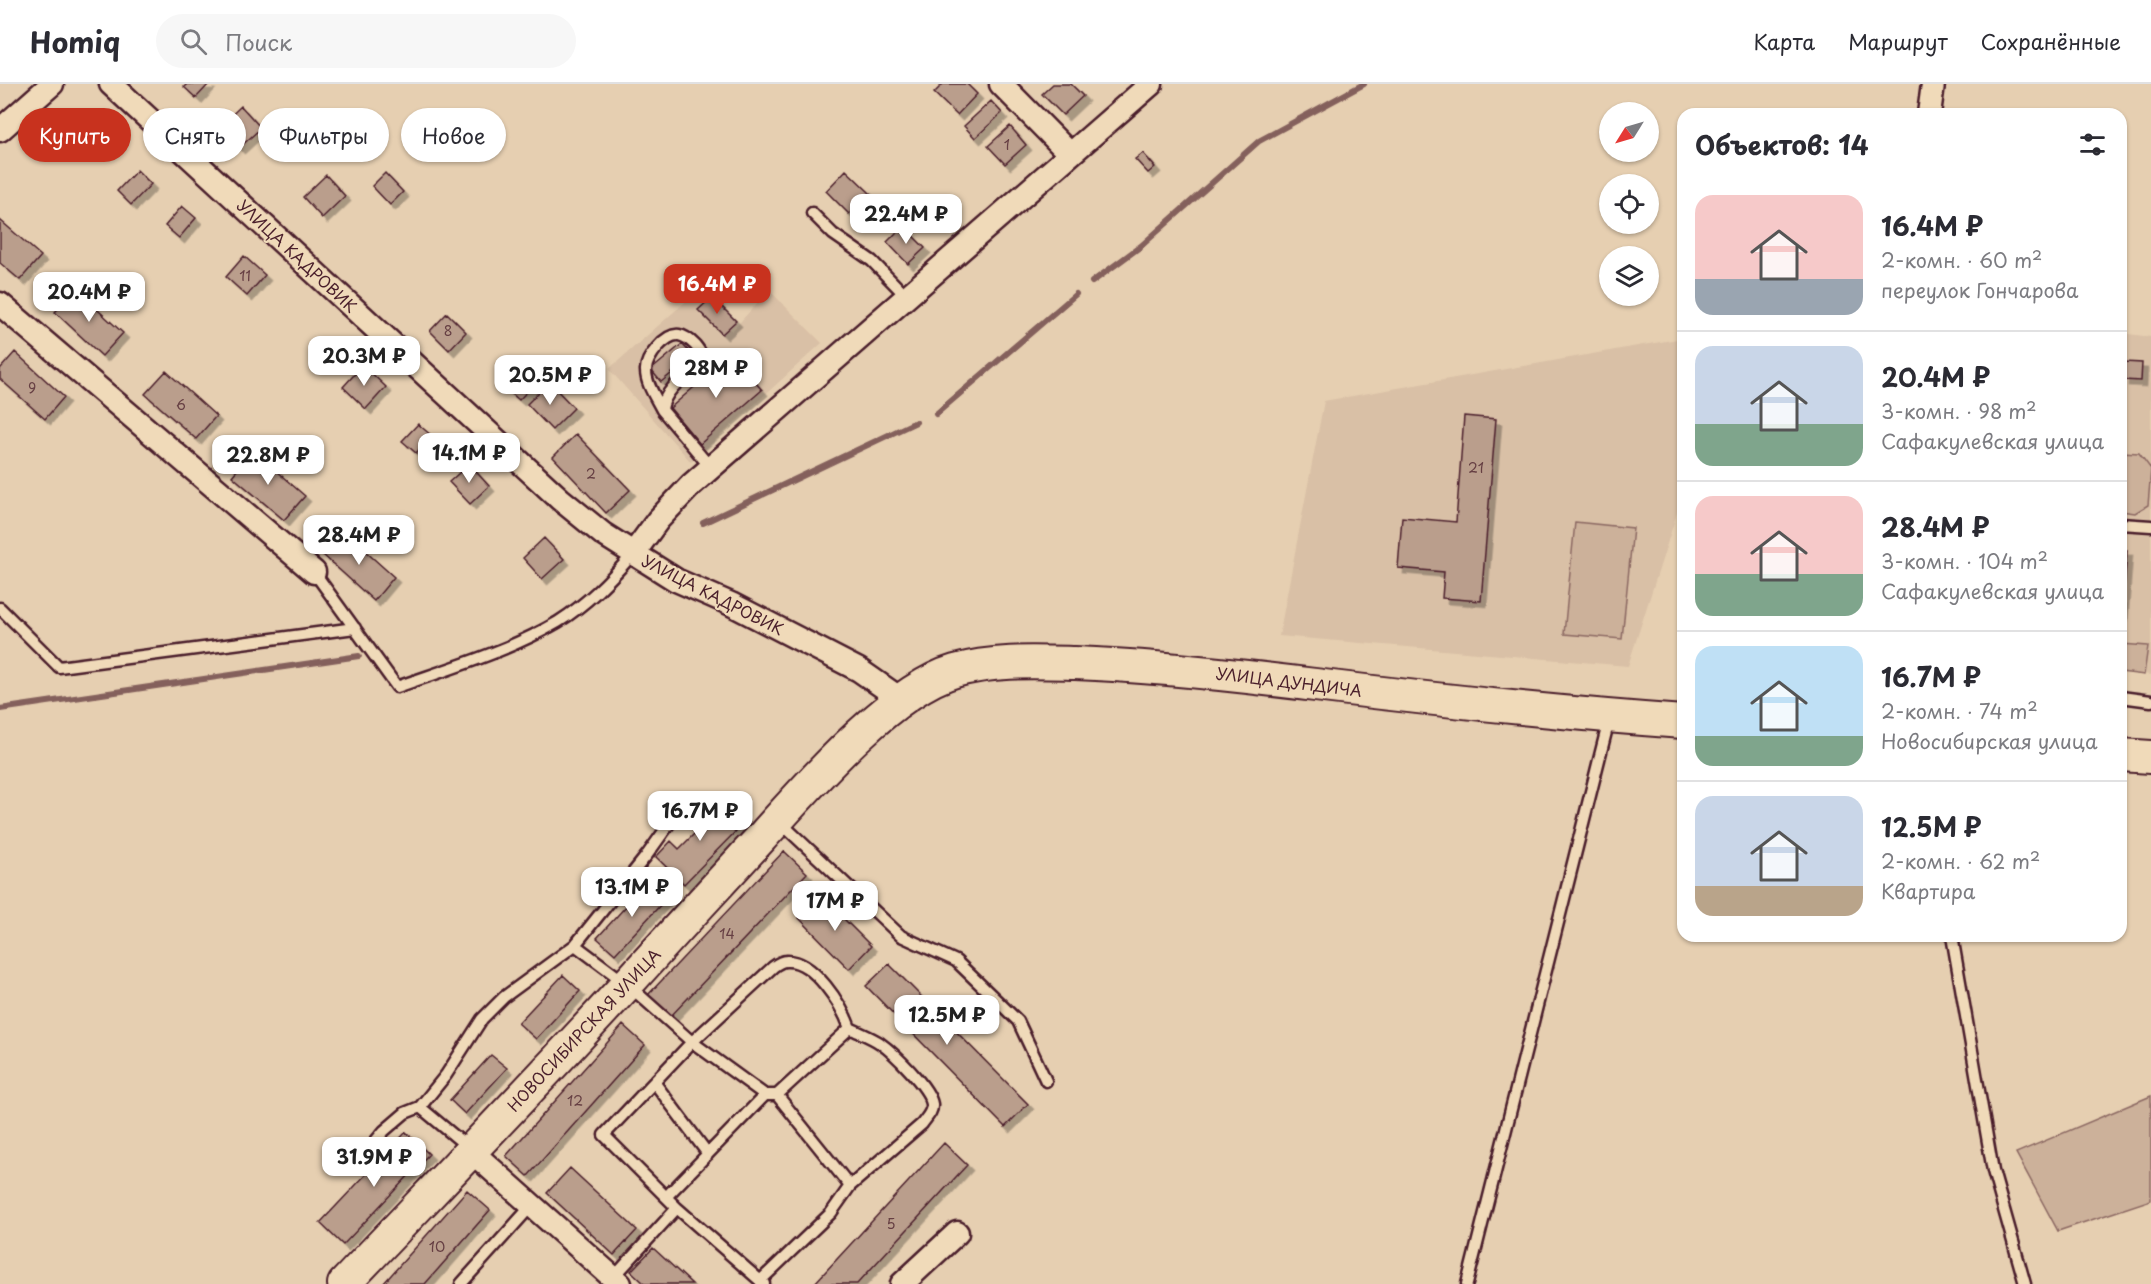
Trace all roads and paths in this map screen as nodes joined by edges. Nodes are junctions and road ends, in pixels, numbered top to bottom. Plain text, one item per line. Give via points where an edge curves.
1 (52, 84) edge
2 (111, 84) edge
3 (1001, 84) edge
4 (1151, 84) edge
5 (1933, 84) edge
6 (1930, 108) edge
7 (0, 130) edge
8 (1070, 154) junction
9 (812, 213) dead end
10 (907, 297) junction
11 (0, 304) edge
12 (662, 410) junction
13 (711, 468) junction
14 (2127, 524) edge
15 (2151, 526) edge
16 (633, 554) junction
17 (314, 572) joint
18 (0, 608) edge
19 (355, 628) junction
20 (2127, 697) edge
21 (902, 700) junction
22 (2151, 701) edge
23 (1610, 716) junction
24 (1677, 722) edge
25 (2127, 755) edge
26 (2151, 757) edge
27 (687, 799) dead end
28 (777, 820) junction
29 (1953, 942) edge
30 (575, 945) junction
31 (627, 984) junction
32 (850, 1028) junction
33 (692, 1042) junction
34 (1046, 1081) dead end
35 (654, 1082) junction
36 (771, 1095) junction
37 (420, 1107) junction
38 (471, 1150) junction
39 (708, 1154) junction
40 (359, 1161) dead end
41 (850, 1186) junction
42 (666, 1197) junction
43 (532, 1205) junction
44 (677, 1209) junction
45 (957, 1233) dead end
46 (617, 1281) edge
47 (762, 1282) edge
48 (344, 1284) edge
49 (461, 1284) edge
50 (902, 1284) edge
51 (1467, 1284) edge
52 (2025, 1284) edge

1 - 7 street
2 - 16 street, УЛИЦА КАДРОВИК via 560,499
3 - 8 street
4 - 8 street
5 - 6 street
8 - 10 street
9 - 10 lane via 833,234 872,261
10 - 13 street
11 - 17 street
12 - 12 lane via 646,379 645,367 661,344 678,334 689,339 703,358 673,388 663,401
12 - 13 lane
13 - 16 street via 658,520
14 - 15 lane
16 - 19 lane via 608,583 536,634 397,687
16 - 21 street, УЛИЦА КАДРОВИК via 676,580 859,670
17 - 19 lane
18 - 19 lane via 60,666
20 - 22 lane
21 - 23 main road, УЛИЦА ДУНДИЧА via 950,672 1038,662 1223,674 1498,707
21 - 28 main road, НОВОСИБИРСКАЯ УЛИЦА via 823,771
23 - 24 main road, УЛИЦА ДУНДИЧА
23 - 51 lane
25 - 26 main road
27 - 30 lane
28 - 31 main road, НОВОСИБИРСКАЯ УЛИЦА
28 - 34 lane via 901,936 956,961 1018,1021
29 - 52 lane via 1993,1171
30 - 31 lane
30 - 37 lane via 504,997 482,1019
31 - 33 lane
31 - 38 main road, НОВОСИБИРСКАЯ УЛИЦА
32 - 33 lane via 831,992 810,971 784,961
32 - 36 lane
32 - 41 lane via 879,1042 900,1061 932,1103 922,1124
33 - 35 lane
33 - 36 lane
35 - 39 lane
35 - 42 lane via 604,1135
36 - 39 lane
36 - 41 lane
37 - 38 lane
37 - 40 lane via 405,1113 384,1131
38 - 43 street
38 - 48 main road, НОВОСИБИРСКАЯ УЛИЦА
39 - 42 lane
41 - 47 lane via 831,1213
42 - 44 lane
43 - 46 street
43 - 49 lane
44 - 46 lane
44 - 47 lane
45 - 50 street

